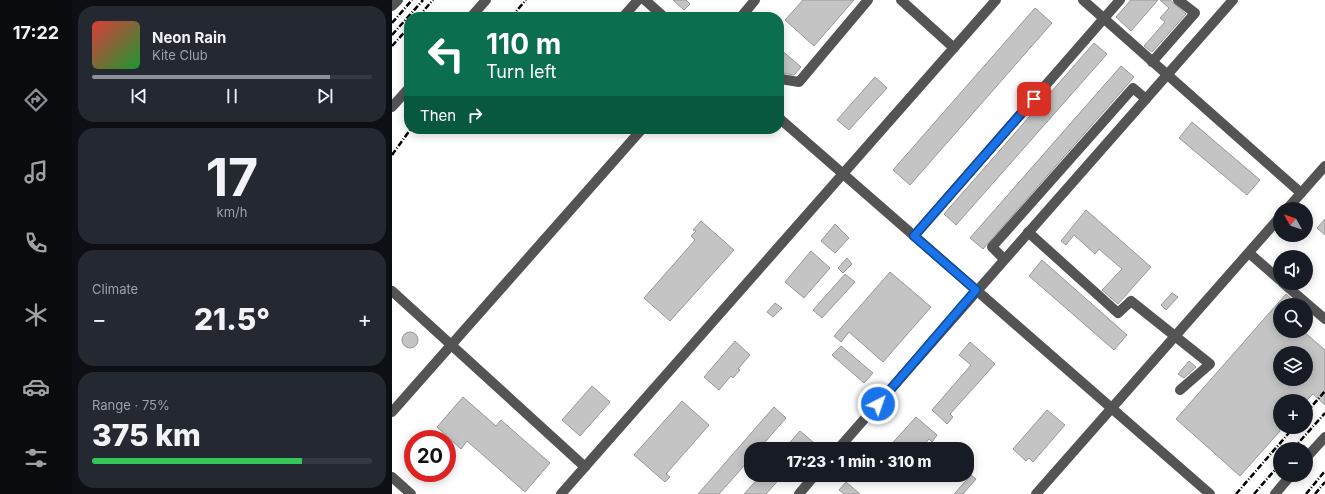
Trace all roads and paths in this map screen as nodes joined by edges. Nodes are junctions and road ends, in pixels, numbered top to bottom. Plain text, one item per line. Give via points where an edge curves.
1 (398, 0) edge
2 (486, 0) edge
3 (638, 0) edge
4 (645, 0) edge
5 (755, 0) edge
6 (868, 0) edge
7 (901, 0) edge
8 (996, 0) edge
9 (1083, 0) edge
10 (1120, 0) edge
11 (1178, 0) edge
12 (1233, 0) edge
13 (392, 6) edge
14 (475, 12) edge
15 (627, 12) edge
16 (658, 12) edge
17 (744, 12) edge
18 (1104, 19) junction
19 (954, 48) junction
20 (1152, 62) junction
21 (1167, 75) junction
22 (784, 80) edge
23 (404, 94) edge
24 (1146, 99) junction
25 (392, 107) edge
26 (784, 122) edge
27 (638, 134) edge
28 (1325, 166) edge
29 (843, 173) junction
30 (1301, 193) junction
31 (1293, 202) edge
32 (1273, 225) edge
33 (1028, 232) junction
34 (914, 236) junction
35 (1249, 253) junction
36 (1004, 259) junction
37 (1273, 274) edge
38 (976, 290) junction
39 (1291, 290) edge
40 (392, 291) edge
41 (1325, 320) edge
42 (1174, 336) junction
43 (450, 346) junction
44 (1180, 390) dead end
45 (1111, 409) junction
46 (392, 412) edge
47 (1325, 437) edge
48 (844, 442) edge
49 (1313, 450) edge
50 (585, 467) junction
51 (392, 477) edge
52 (809, 482) edge
53 (1285, 482) edge
54 (411, 494) edge
55 (561, 494) edge
56 (799, 494) edge
57 (1036, 494) edge
58 (1210, 494) edge
59 (1275, 494) edge

1 - 13 lane
2 - 14 lane
3 - 15 lane
4 - 16 lane
5 - 17 lane
6 - 22 lane via 798,82
7 - 19 lane
8 - 19 lane
9 - 18 lane
10 - 18 lane
11 - 20 lane via 1195,13
12 - 21 lane
18 - 20 lane
18 - 34 lane
19 - 29 lane
20 - 21 lane
21 - 24 lane
21 - 30 lane
23 - 25 lane
24 - 33 lane
24 - 36 lane via 1133,88 992,247
26 - 29 lane
27 - 43 lane
28 - 30 lane
29 - 34 lane
29 - 50 lane
30 - 31 lane
32 - 35 lane
33 - 36 lane
33 - 42 lane via 1118,313 1131,301
34 - 38 lane
35 - 37 lane
35 - 42 lane
36 - 38 lane
38 - 45 lane
38 - 48 lane
39 - 41 lane
40 - 43 lane
42 - 44 lane via 1210,364
42 - 45 lane
43 - 46 lane
43 - 50 lane
45 - 57 lane
45 - 58 lane
47 - 49 lane
50 - 55 lane
51 - 54 lane
52 - 56 lane
53 - 59 lane

